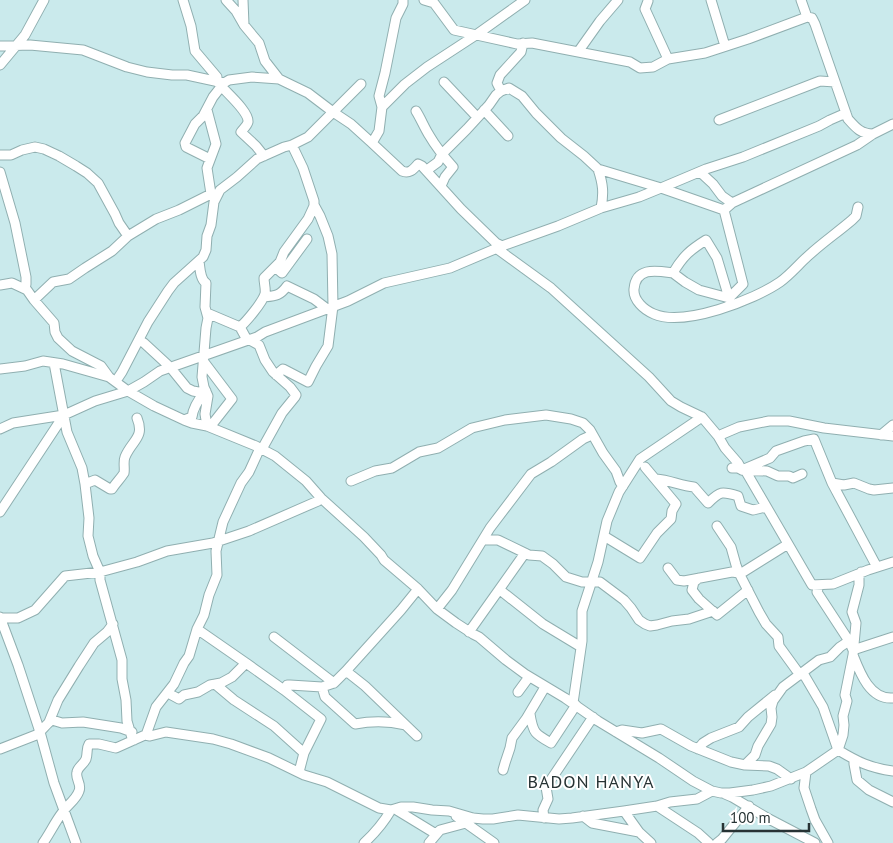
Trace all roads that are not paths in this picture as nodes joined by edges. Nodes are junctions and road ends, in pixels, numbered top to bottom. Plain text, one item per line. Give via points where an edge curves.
1 (44, 0) edge
2 (183, 0) edge
3 (226, 0) edge
4 (243, 0) edge
5 (403, 0) edge
6 (424, 0) edge
7 (525, 0) edge
8 (618, 0) edge
9 (648, 0) edge
10 (711, 0) edge
11 (802, 0) edge
12 (807, 17) junction
13 (244, 25) junction
14 (476, 35) junction
15 (523, 43) junction
16 (0, 46) edge
17 (16, 46) junction
18 (725, 46) junction
19 (578, 52) junction
20 (668, 59) junction
21 (0, 65) edge
22 (279, 79) junction
23 (444, 82) dead end
24 (835, 82) junction
25 (221, 84) junction
26 (360, 84) dead end
27 (501, 91) junction
28 (382, 107) junction
29 (207, 110) junction
30 (484, 110) junction
31 (416, 111) dead end
32 (333, 112) junction
33 (846, 113) junction
34 (477, 117) junction
35 (720, 120) dead end
36 (893, 124) edge
37 (873, 134) junction
38 (508, 136) dead end
39 (372, 143) junction
40 (292, 145) junction
41 (442, 154) junction
42 (0, 155) edge
43 (264, 156) junction
44 (210, 159) junction
45 (598, 169) junction
46 (427, 170) junction
47 (0, 172) edge
48 (700, 172) junction
49 (441, 186) junction
50 (661, 188) junction
51 (214, 194) junction
52 (732, 203) junction
53 (314, 205) junction
54 (858, 207) dead end
55 (600, 208) junction
56 (724, 210) junction
57 (128, 236) junction
58 (307, 239) dead end
59 (499, 247) junction
60 (199, 261) junction
61 (275, 267) junction
62 (674, 273) junction
63 (0, 285) edge
64 (25, 289) junction
65 (264, 297) junction
66 (34, 300) junction
67 (730, 302) junction
68 (329, 307) junction
69 (208, 313) junction
70 (240, 327) junction
71 (139, 340) junction
72 (248, 340) junction
73 (204, 358) junction
74 (54, 363) junction
75 (170, 367) junction
76 (0, 369) edge
77 (276, 375) junction
78 (112, 379) junction
79 (128, 391) junction
80 (205, 392) junction
81 (64, 415) junction
82 (702, 417) junction
83 (137, 418) dead end
84 (184, 420) junction
85 (893, 425) edge
86 (208, 426) junction
87 (0, 429) edge
88 (592, 435) junction
89 (881, 435) junction
90 (718, 436) junction
91 (893, 436) edge
92 (261, 449) junction
93 (645, 467) dead end
94 (732, 468) dead end
95 (744, 470) junction
96 (802, 474) dead end
97 (656, 479) junction
98 (351, 481) dead end
99 (832, 483) junction
100 (85, 484) junction
101 (624, 486) junction
102 (893, 488) edge
103 (321, 498) junction
104 (766, 507) junction
105 (0, 512) edge
106 (717, 526) dead end
107 (604, 536) junction
108 (219, 540) junction
109 (483, 540) junction
110 (788, 544) junction
111 (525, 553) junction
112 (893, 562) edge
113 (877, 567) junction
114 (668, 568) dead end
115 (100, 572) junction
116 (861, 572) junction
117 (739, 573) junction
118 (699, 578) junction
119 (677, 580) junction
120 (591, 582) junction
121 (819, 585) junction
122 (418, 589) junction
123 (500, 590) junction
124 (692, 590) junction
125 (748, 590) junction
126 (437, 610) junction
127 (713, 611) junction
128 (0, 618) edge
129 (113, 624) junction
130 (197, 629) junction
131 (470, 632) junction
132 (274, 637) dead end
133 (893, 637) edge
134 (848, 641) junction
135 (581, 647) junction
136 (853, 652) junction
137 (246, 663) junction
138 (346, 671) junction
139 (801, 674) junction
140 (529, 677) junction
141 (334, 683) junction
142 (215, 684) junction
143 (545, 687) junction
144 (322, 688) junction
145 (284, 690) junction
146 (518, 692) dead end
147 (168, 693) junction
148 (777, 693) junction
149 (893, 698) edge
150 (574, 704) junction
151 (530, 714) junction
152 (593, 717) junction
153 (49, 722) junction
154 (405, 725) junction
155 (40, 732) junction
156 (616, 732) junction
157 (145, 735) junction
158 (132, 736) junction
159 (417, 736) dead end
160 (0, 749) edge
161 (698, 749) junction
162 (838, 750) junction
163 (304, 753) junction
164 (857, 761) junction
165 (745, 765) junction
166 (503, 770) dead end
167 (893, 770) edge
168 (299, 772) junction
169 (806, 772) junction
170 (791, 778) junction
171 (712, 791) junction
172 (721, 793) junction
173 (893, 802) edge
174 (657, 806) junction
175 (749, 806) junction
176 (393, 809) junction
177 (64, 810) junction
178 (449, 811) junction
179 (624, 811) junction
180 (583, 816) junction
181 (544, 818) junction
182 (466, 823) junction
183 (639, 832) junction
184 (436, 834) junction
185 (723, 842) edge
186 (43, 843) edge
187 (76, 843) edge
188 (364, 843) edge
189 (429, 843) edge
190 (494, 843) edge
191 (651, 843) edge
192 (709, 843) edge
193 (815, 843) edge
194 (828, 843) edge

1 - 17 street
2 - 25 street via 195,51
3 - 13 street
4 - 13 street
5 - 28 street via 396,18 380,96
6 - 14 street via 434,3 454,30
7 - 14 street
8 - 19 street
9 - 20 street via 645,9
10 - 18 street
11 - 12 street
12 - 18 street
12 - 24 street via 812,18 815,24
13 - 22 street via 259,43 265,60
14 - 15 street
14 - 28 street via 426,67
15 - 19 street
15 - 27 street via 521,52 500,75 497,83
16 - 17 street
17 - 21 street
17 - 25 street via 83,50 147,72 187,75
18 - 20 street
19 - 20 street via 630,62 640,68 653,67
22 - 25 street via 252,76
22 - 32 street via 308,93
23 - 34 street
24 - 33 street
24 - 35 street via 820,81
25 - 29 street
25 - 43 street via 244,111 248,121 241,132
26 - 32 street
27 - 30 street
27 - 45 street via 509,88 522,96 556,133
28 - 39 street via 379,131
29 - 44 street via 216,144
29 - 44 street via 185,143 186,147
30 - 34 street
30 - 38 street
31 - 41 street
32 - 39 street
32 - 40 street via 308,137
33 - 37 street via 858,131
33 - 48 street
34 - 41 street
36 - 37 street
37 - 52 street via 858,145
39 - 46 street via 402,172 413,170 418,164
40 - 43 street
40 - 53 street
41 - 46 street via 438,162
41 - 49 street via 453,167
42 - 57 street via 35,147 59,156 87,173 103,190 118,223
43 - 51 street
44 - 51 street via 207,168
45 - 50 street
45 - 55 street via 602,182
46 - 49 street
47 - 64 street via 26,277
48 - 50 street
48 - 52 street
49 - 59 street
50 - 55 street
50 - 56 street
51 - 57 street via 160,217
51 - 60 street via 206,250
52 - 56 street
53 - 61 street
53 - 68 street via 332,254
54 - 67 street via 852,220 781,282
55 - 59 street
56 - 67 street via 743,284
57 - 66 street via 112,251 70,279 53,282
58 - 61 street via 282,273
59 - 68 street via 450,268 382,284
59 - 82 street via 551,288 671,401
60 - 69 street via 206,283 205,307
60 - 71 street via 174,283
61 - 65 street via 264,278
62 - 67 street via 699,290
62 - 67 street via 681,260 706,240 717,258
62 - 67 street via 653,270 641,274 634,289 637,302 662,318 701,315
63 - 64 street via 12,283
64 - 66 street
65 - 68 street via 282,293 287,286
65 - 70 street
66 - 78 street via 54,323 58,338 72,351 101,366
68 - 72 street
68 - 77 street via 328,346 308,382 282,369
69 - 70 street
69 - 73 street
70 - 72 street
71 - 75 street
71 - 78 street via 122,372
72 - 73 street
72 - 77 street via 259,345
73 - 75 street
73 - 80 street via 202,378
73 - 86 street via 232,398
74 - 76 street via 43,361
74 - 78 street
74 - 81 street
75 - 79 street
75 - 80 street via 187,388
77 - 92 street via 296,396
78 - 79 street
79 - 81 street
79 - 84 street
80 - 84 street via 192,417
80 - 86 street via 209,399 205,414
81 - 87 street
81 - 100 street
81 - 105 street
82 - 90 street
82 - 101 street via 640,459
83 - 100 street via 139,434 125,457 124,471 112,488 95,480
84 - 86 street
85 - 89 street
86 - 92 street
88 - 98 street via 583,423 564,418 546,415 505,420 472,428 438,448 419,452 392,468
88 - 101 street
88 - 109 street via 531,474
89 - 90 street via 769,421 739,427
89 - 91 street
90 - 95 street
92 - 103 street via 281,460
92 - 108 street via 231,502
93 - 97 street
94 - 95 street
95 - 96 street via 767,471 790,478
95 - 99 street via 770,458 776,451 814,439
95 - 104 street
97 - 104 street via 694,487 708,502 717,494 727,493 738,496 741,506 753,510
97 - 107 street via 676,504 671,519 640,558
99 - 102 street via 854,483 874,490
99 - 113 street
100 - 115 street via 88,536
101 - 107 street via 607,521
103 - 108 street via 249,531
103 - 122 street
104 - 110 street
106 - 117 street via 731,547
107 - 120 street
108 - 115 street via 168,551
108 - 130 street via 217,575
109 - 111 street via 498,540
109 - 126 street
110 - 117 street
110 - 121 street via 812,585
111 - 120 street via 542,556 566,576
111 - 123 street
112 - 113 street
113 - 116 street
114 - 119 street
115 - 128 street via 65,576 35,610 18,618
115 - 129 street
116 - 121 street via 833,584
116 - 136 street via 852,612 856,623
117 - 118 street
117 - 125 street
118 - 119 street via 684,582
118 - 124 street
119 - 124 street
120 - 127 street via 600,582 607,587 624,600 639,620 650,626
120 - 135 street via 582,611
121 - 134 street via 816,592
122 - 126 street
122 - 138 street
123 - 131 street
123 - 135 street via 543,624
124 - 127 street
125 - 127 street via 717,615
125 - 139 street via 766,624 778,637 779,646
126 - 131 street
128 - 155 street
129 - 153 street via 94,643 58,700
129 - 158 street via 122,660 127,720
130 - 137 street
130 - 147 street via 189,656
131 - 140 street
132 - 141 street
133 - 136 street
134 - 136 street
134 - 139 street via 830,657 819,660
135 - 150 street
136 - 149 street via 869,686 885,698
136 - 162 street via 845,695 843,735
137 - 142 street via 232,677
137 - 145 street
138 - 141 street
138 - 154 street
139 - 148 street
139 - 162 street via 824,707
140 - 143 street
140 - 146 street
141 - 144 street
142 - 147 street via 178,699
142 - 163 street via 274,726
143 - 150 street
143 - 151 street
144 - 145 street via 287,685
144 - 154 street via 325,697 355,724
145 - 163 street via 321,719
147 - 157 street via 156,707
148 - 161 street via 739,727 711,738
148 - 165 street via 771,708 771,724 755,755
150 - 151 street via 551,743 536,734
150 - 152 street
151 - 166 street via 512,738
152 - 156 street
152 - 181 street via 546,787 548,799 543,810
153 - 155 street
153 - 158 street via 83,722 122,728
154 - 159 street
155 - 160 street
155 - 177 street
156 - 161 street via 642,733 661,729
156 - 171 street
157 - 158 street
157 - 168 street via 166,732 213,739
158 - 177 street via 116,748 89,744 84,763 77,772 79,792
161 - 165 street
162 - 164 street
162 - 169 street
163 - 168 street
164 - 167 street via 877,769
164 - 173 street via 854,764 857,780
165 - 170 street via 769,766
168 - 176 street via 380,808
169 - 170 street
169 - 194 street via 804,788 815,820
170 - 172 street via 753,790
171 - 172 street
171 - 174 street via 697,799
172 - 175 street
174 - 179 street
174 - 192 street
175 - 185 street
175 - 193 street
176 - 178 street via 414,807
176 - 184 street
176 - 188 street
177 - 186 street
177 - 187 street
178 - 181 street via 473,818 518,815
178 - 182 street
179 - 180 street
179 - 183 street
180 - 181 street
180 - 183 street via 592,823
182 - 184 street
182 - 190 street
183 - 191 street
184 - 189 street

